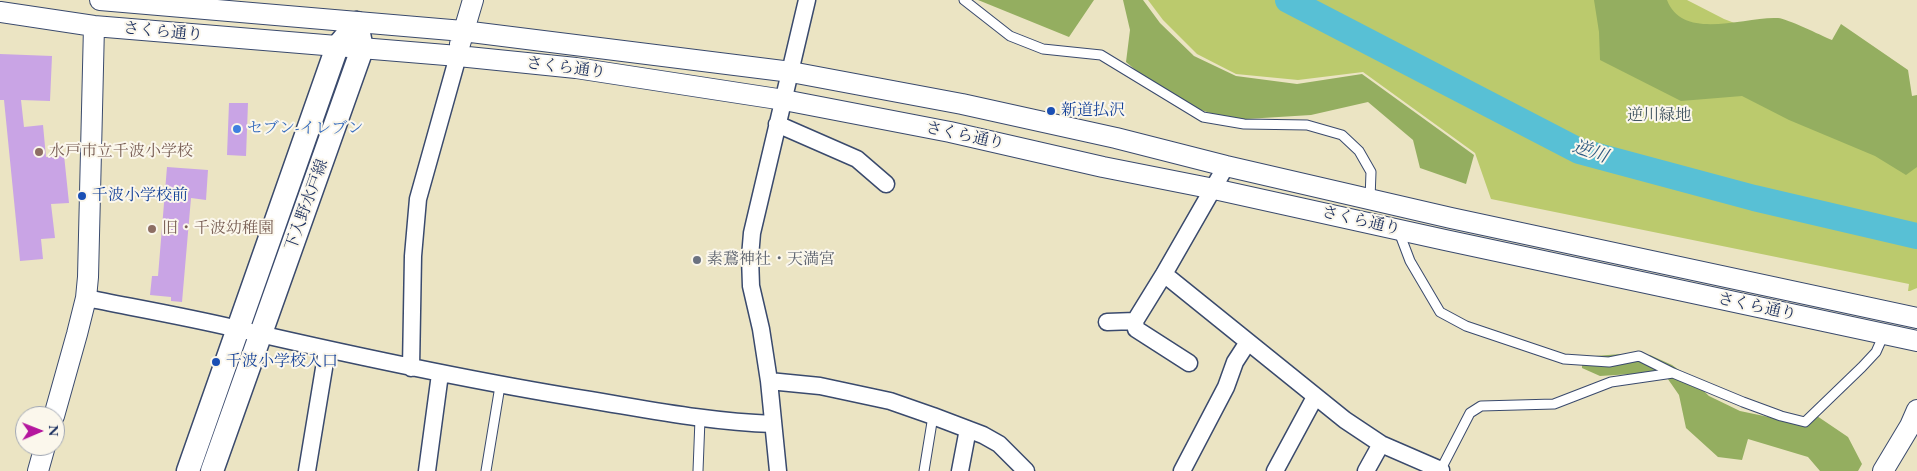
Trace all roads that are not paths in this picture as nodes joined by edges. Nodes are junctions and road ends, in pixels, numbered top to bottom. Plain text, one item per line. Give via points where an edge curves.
1 (100, 0) edge
2 (473, 0) edge
3 (807, 0) edge
4 (964, 0) edge
5 (0, 12) edge
6 (357, 23) junction
7 (94, 26) junction
8 (463, 31) junction
9 (337, 47) junction
10 (362, 49) junction
11 (458, 56) junction
12 (791, 72) junction
13 (784, 100) junction
14 (777, 124) junction
15 (1226, 166) junction
16 (886, 184) dead end
17 (1214, 189) junction
18 (1370, 199) junction
19 (1398, 230) junction
20 (1164, 274) junction
21 (86, 298) junction
22 (1917, 318) edge
23 (1134, 321) junction
24 (1108, 322) dead end
25 (239, 329) junction
26 (1884, 334) junction
27 (261, 335) junction
28 (1917, 340) edge
29 (1248, 342) junction
30 (327, 350) junction
31 (1189, 364) dead end
32 (411, 368) junction
33 (1673, 373) junction
34 (440, 374) junction
35 (769, 381) junction
36 (500, 386) junction
37 (1315, 397) junction
38 (57, 406) edge
39 (1917, 410) edge
40 (933, 416) junction
41 (700, 419) junction
42 (773, 424) junction
43 (968, 429) junction
44 (1381, 444) junction
45 (42, 456) edge
46 (1024, 470) edge
47 (38, 471) edge
48 (188, 471) edge
49 (212, 471) edge
50 (307, 471) edge
51 (428, 471) edge
52 (486, 471) edge
53 (698, 471) edge
54 (778, 471) edge
55 (924, 471) edge
56 (960, 471) edge
57 (1182, 471) edge
58 (1275, 471) edge
59 (1366, 471) edge
60 (1440, 471) edge
61 (1883, 471) edge

1 - 6 street, さくら通り
2 - 8 street
3 - 12 street
4 - 18 lane via 1010,36 1043,49 1101,55 1203,117 1244,124 1307,125 1342,135 1359,151 1371,172
5 - 7 street, さくら通り
6 - 8 street, さくら通り
6 - 9 main road, 下入野水戸線
6 - 10 main road
7 - 9 street, さくら通り
7 - 21 street
8 - 11 street
8 - 12 street, さくら通り
9 - 10 street, さくら通り
9 - 25 main road, 下入野水戸線
10 - 11 street, さくら通り
10 - 27 main road, 下入野水戸線
11 - 13 street, さくら通り via 576,68
11 - 32 street via 418,199 413,256
12 - 13 street
12 - 15 street, さくら通り via 962,104
13 - 14 street
13 - 17 street, さくら通り
14 - 16 street via 857,159
14 - 35 street via 752,233 750,257 751,286
15 - 17 street
15 - 18 street, さくら通り
17 - 19 street, さくら通り
17 - 20 street
18 - 22 street, さくら通り
19 - 26 street, さくら通り
19 - 33 lane via 1410,261 1440,312 1466,326 1564,359 1609,362 1639,356
20 - 23 street
20 - 29 street
21 - 25 street
21 - 38 street
23 - 24 street
23 - 31 street via 1136,330
25 - 27 street
25 - 48 main road, 下入野水戸線
26 - 28 street, さくら通り
26 - 33 lane via 1876,352 1805,422 1743,402
27 - 30 street
27 - 49 main road, 下入野水戸線
29 - 37 street
29 - 57 street
30 - 32 street
30 - 50 street
32 - 34 street
33 - 60 lane via 1611,382 1554,404 1481,406 1470,413
34 - 36 street
34 - 51 street
35 - 40 street via 829,388
35 - 42 street
36 - 41 street
36 - 52 lane
37 - 44 street
37 - 58 street
39 - 61 street
40 - 43 street
40 - 55 lane
41 - 42 street
41 - 53 lane
42 - 54 street
43 - 46 street via 998,444
43 - 56 street
44 - 59 street
44 - 60 street
45 - 47 street

